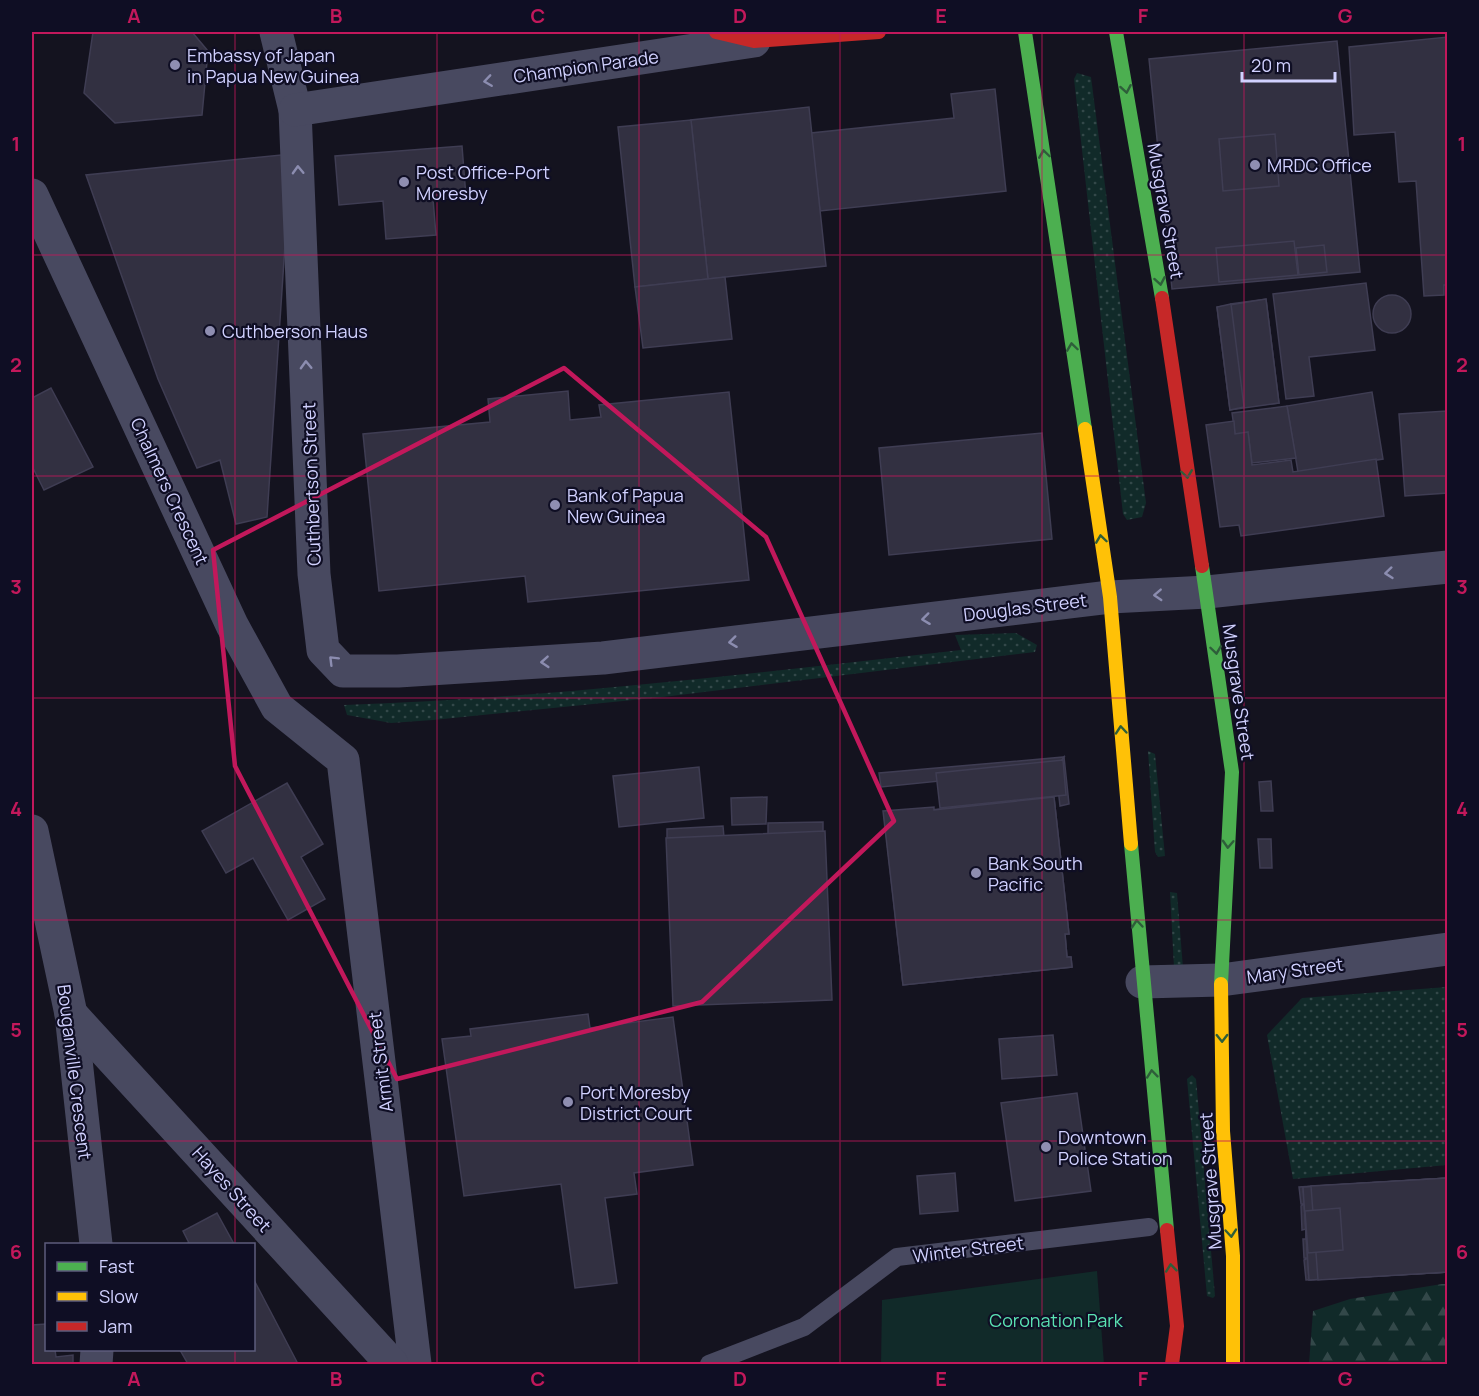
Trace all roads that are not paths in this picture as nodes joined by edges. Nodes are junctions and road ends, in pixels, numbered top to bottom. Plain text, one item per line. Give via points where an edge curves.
1 (276, 32) edge
2 (716, 32) edge
3 (879, 32) edge
4 (1025, 32) edge
5 (1116, 32) edge
6 (754, 41) junction
7 (295, 110) junction
8 (32, 195) edge
9 (1448, 567) edge
10 (1207, 592) junction
11 (1110, 597) junction
12 (603, 658) joint
13 (343, 760) joint
14 (32, 831) edge
15 (1448, 949) edge
16 (1221, 980) junction
17 (1142, 982) junction
18 (71, 1014) junction
19 (1149, 1227) dead end
20 (96, 1243) edge
21 (392, 1365) edge
22 (415, 1365) edge
23 (709, 1365) edge
24 (1172, 1365) edge
25 (1233, 1365) edge

1 - 7 street, Cuthbertson Street
2 - 6 street
3 - 6 street, Champion Parade
11 -> 4 street
5 -> 10 street, Musgrave Street via 1166,320
6 -> 7 street, Champion Parade
12 -> 7 street, Cuthbertson Street via 398,671 343,670 323,650 314,574
8 - 13 street, Chalmers Crescent via 232,625 277,707
9 -> 10 street, Douglas Street
10 -> 11 street, Douglas Street
10 -> 16 street, Musgrave Street via 1232,772
11 -> 12 street, Douglas Street
17 -> 11 street
13 - 22 street, Armit Street
14 - 18 street, Bouganville Crescent
15 - 16 street, Mary Street
16 - 17 street, Mary Street
16 -> 25 street, Musgrave Street via 1223,1131 1234,1300
24 -> 17 street via 1178,1326
18 - 20 street, Bouganville Crescent
18 - 21 street, Hayes Street
19 - 23 lane, Winter Street via 897,1257 804,1327

